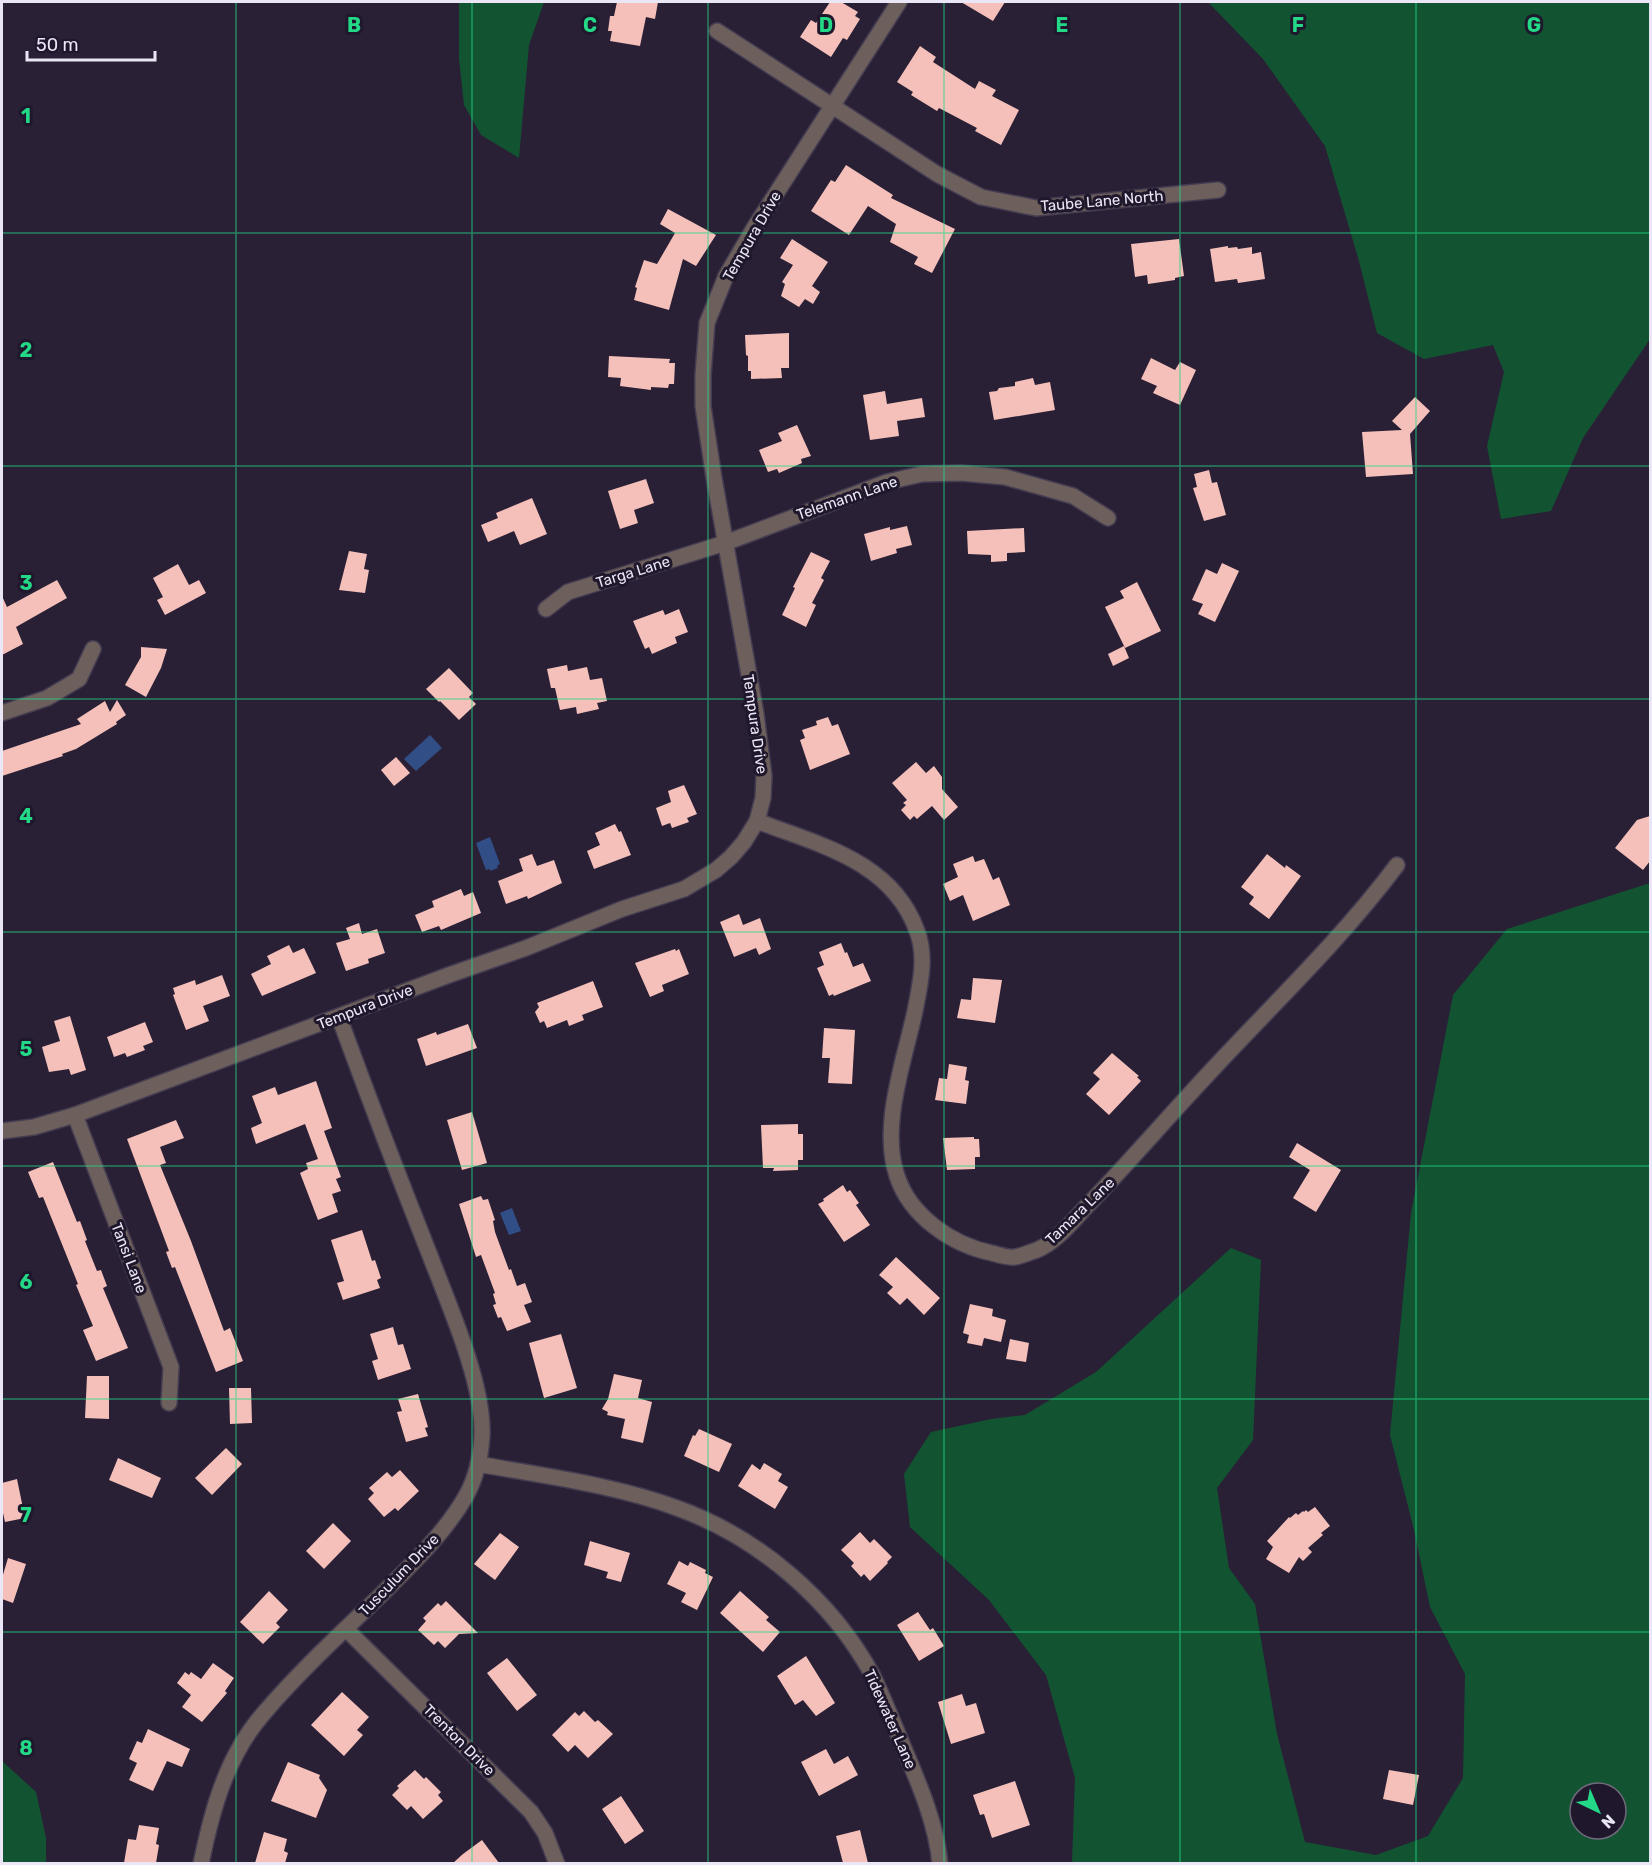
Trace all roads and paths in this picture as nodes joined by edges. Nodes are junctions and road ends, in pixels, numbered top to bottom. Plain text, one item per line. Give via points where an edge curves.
1 (899, 2) edge
2 (717, 31) dead end
3 (831, 106) junction
4 (1218, 190) dead end
5 (1108, 518) dead end
6 (725, 543) junction
7 (546, 609) dead end
8 (93, 649) dead end
9 (2, 713) edge
10 (757, 820) junction
11 (1397, 865) dead end
12 (339, 1017) junction
13 (75, 1115) junction
14 (2, 1131) edge
15 (169, 1403) dead end
16 (478, 1464) junction
17 (346, 1629) junction
18 (201, 1863) edge
19 (557, 1863) edge
20 (940, 1863) edge

1 - 3 street, Tempura Drive
2 - 3 street, Taube Lane North
3 - 4 street, Taube Lane North via 957,186 1000,202 1036,208
3 - 6 street, Tempura Drive via 726,276 708,322 703,406
5 - 6 street, Telemann Lane via 1073,496 1005,477 922,474 887,482
6 - 7 street, Targa Lane via 568,592
6 - 10 street, Tempura Drive via 764,776
8 - 9 street via 79,679 47,698
10 - 11 street, Tamara Lane via 872,869 898,895 910,915 922,950 922,976 890,1137 898,1179 915,1208 937,1229 985,1252 1012,1257 1040,1249 1068,1225 1343,932
10 - 12 street, Tempura Drive via 731,857 684,889
12 - 13 street, Tempura Drive
12 - 16 street, Tusculum Drive via 470,1368 481,1424
13 - 14 street, Tempura Drive via 34,1128
13 - 15 street, Tansi Lane via 171,1367
16 - 17 street, Tusculum Drive via 466,1495 444,1527 412,1565
16 - 20 street, Tidewater Lane via 577,1482 679,1508 722,1528 790,1574 842,1630 872,1675 921,1790
17 - 18 street, Tusculum Drive via 263,1714 238,1750 218,1793
17 - 19 street, Trenton Drive via 531,1812

